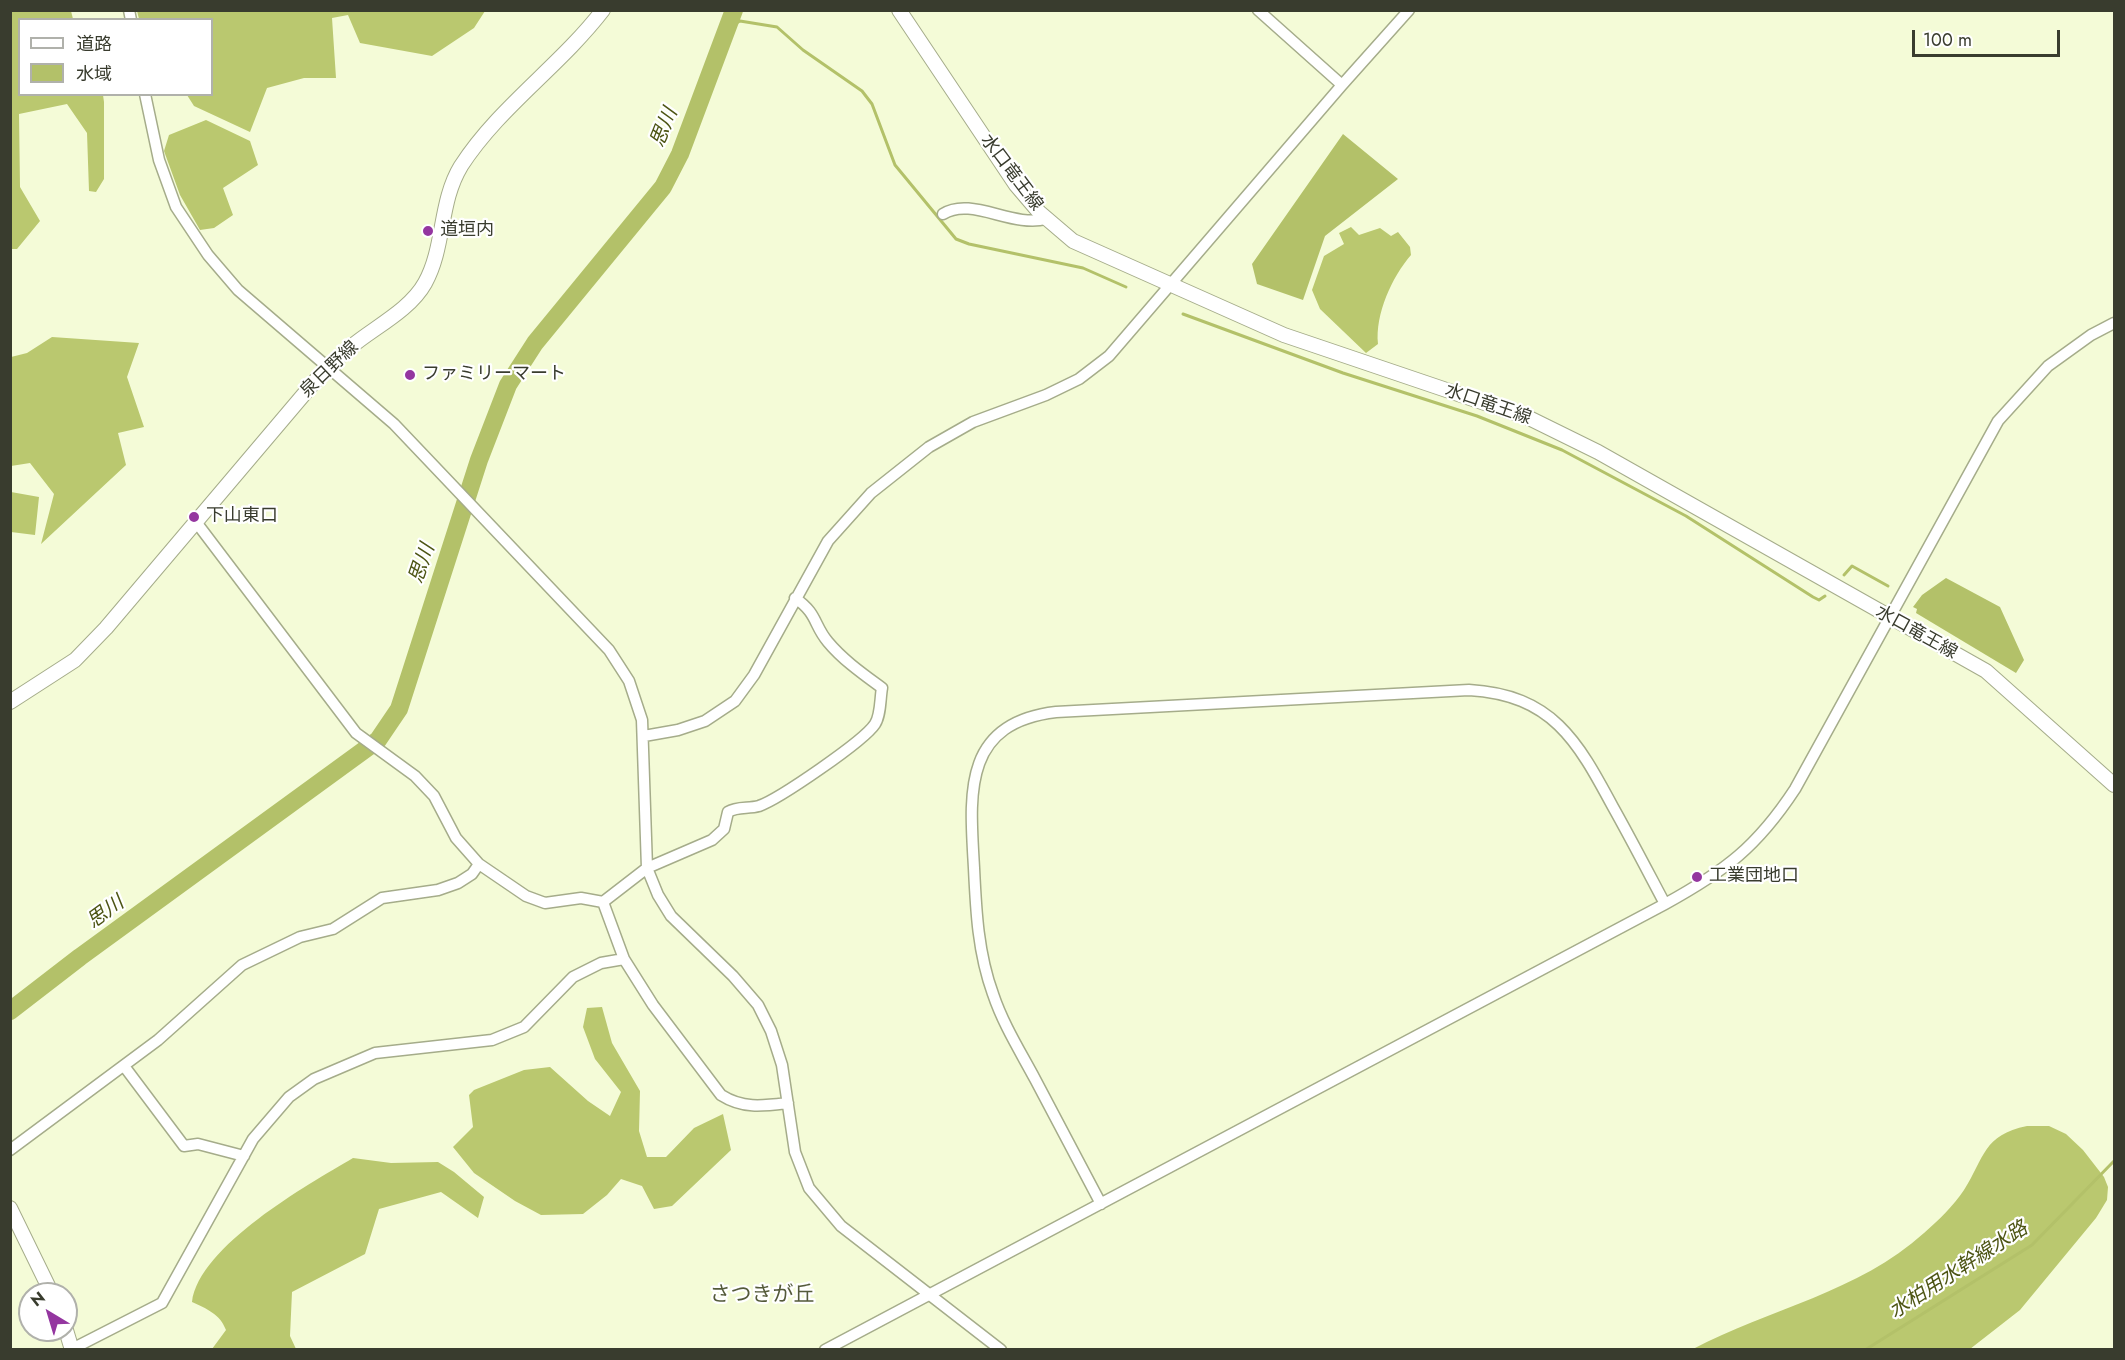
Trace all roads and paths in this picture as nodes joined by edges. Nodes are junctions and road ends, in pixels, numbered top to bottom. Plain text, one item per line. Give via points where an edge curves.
1 (603, 10) edge
2 (899, 10) edge
3 (1258, 10) edge
4 (1409, 10) edge
5 (1342, 85) junction
6 (145, 96) edge
7 (943, 213) dead end
8 (1046, 219) junction
9 (1171, 286) junction
10 (2115, 322) edge
11 (329, 367) junction
12 (196, 522) junction
13 (795, 598) junction
14 (1888, 618) junction
15 (10, 702) edge
16 (644, 736) junction
17 (2115, 785) edge
18 (479, 864) junction
19 (647, 868) junction
20 (603, 902) junction
21 (1665, 904) junction
22 (624, 959) junction
23 (124, 1066) junction
24 (788, 1103) junction
25 (10, 1150) edge
26 (244, 1156) junction
27 (1101, 1203) junction
28 (10, 1208) edge
29 (46, 1282) edge
30 (928, 1295) junction
31 (72, 1349) edge
32 (825, 1350) edge
33 (1001, 1350) edge

1 - 11 main road, 泉日野線 via 482,138 460,167 451,188 434,265 423,286
2 - 8 main road, 水口竜王線 via 1016,185
3 - 5 street
4 - 5 street
5 - 9 street
6 - 11 street via 159,160 176,207 208,255 238,290
7 - 8 street via 952,208 969,208 1019,221
8 - 9 main road, 水口竜王線 via 1073,241
9 - 13 street via 1109,356 1079,379 973,423 929,447 871,493 828,541
9 - 14 main road, 水口竜王線 via 1284,335 1529,418 1562,433
10 - 14 street via 2048,366 1998,421
11 - 12 main road, 泉日野線
11 - 16 street via 394,424 609,650 638,703
12 - 15 main road, 泉日野線 via 75,660
12 - 18 street via 362,739 415,776 434,796 456,838
13 - 16 street via 754,675 735,701 705,721
13 - 19 street via 809,608 827,641 882,688 876,723 856,744 759,806 732,809 724,830 712,840
14 - 17 main road, 水口竜王線 via 1986,671
14 - 21 street via 1780,814 1738,858
16 - 19 street
18 - 20 street via 526,896 545,903 581,898
18 - 23 street via 458,883 382,898 333,929 300,938 250,961 184,1020
19 - 20 street
19 - 24 street via 671,916 734,976 758,1005 782,1065
20 - 22 street
21 - 27 street
21 - 27 street via 1577,743 1553,719 1520,699 1484,691 1457,691 1056,712 1012,725 987,747 971,791 978,934 987,976 1004,1021
22 - 24 street via 653,1005 721,1095 734,1103 758,1107
22 - 26 street via 601,963 573,977 524,1027 492,1041 387,1050 314,1079 289,1097 253,1139
23 - 25 street
23 - 26 street via 184,1146 198,1144
24 - 30 street via 795,1152 809,1188 841,1226
26 - 31 street via 162,1303
27 - 30 street
28 - 29 main road
30 - 32 street
30 - 33 street

